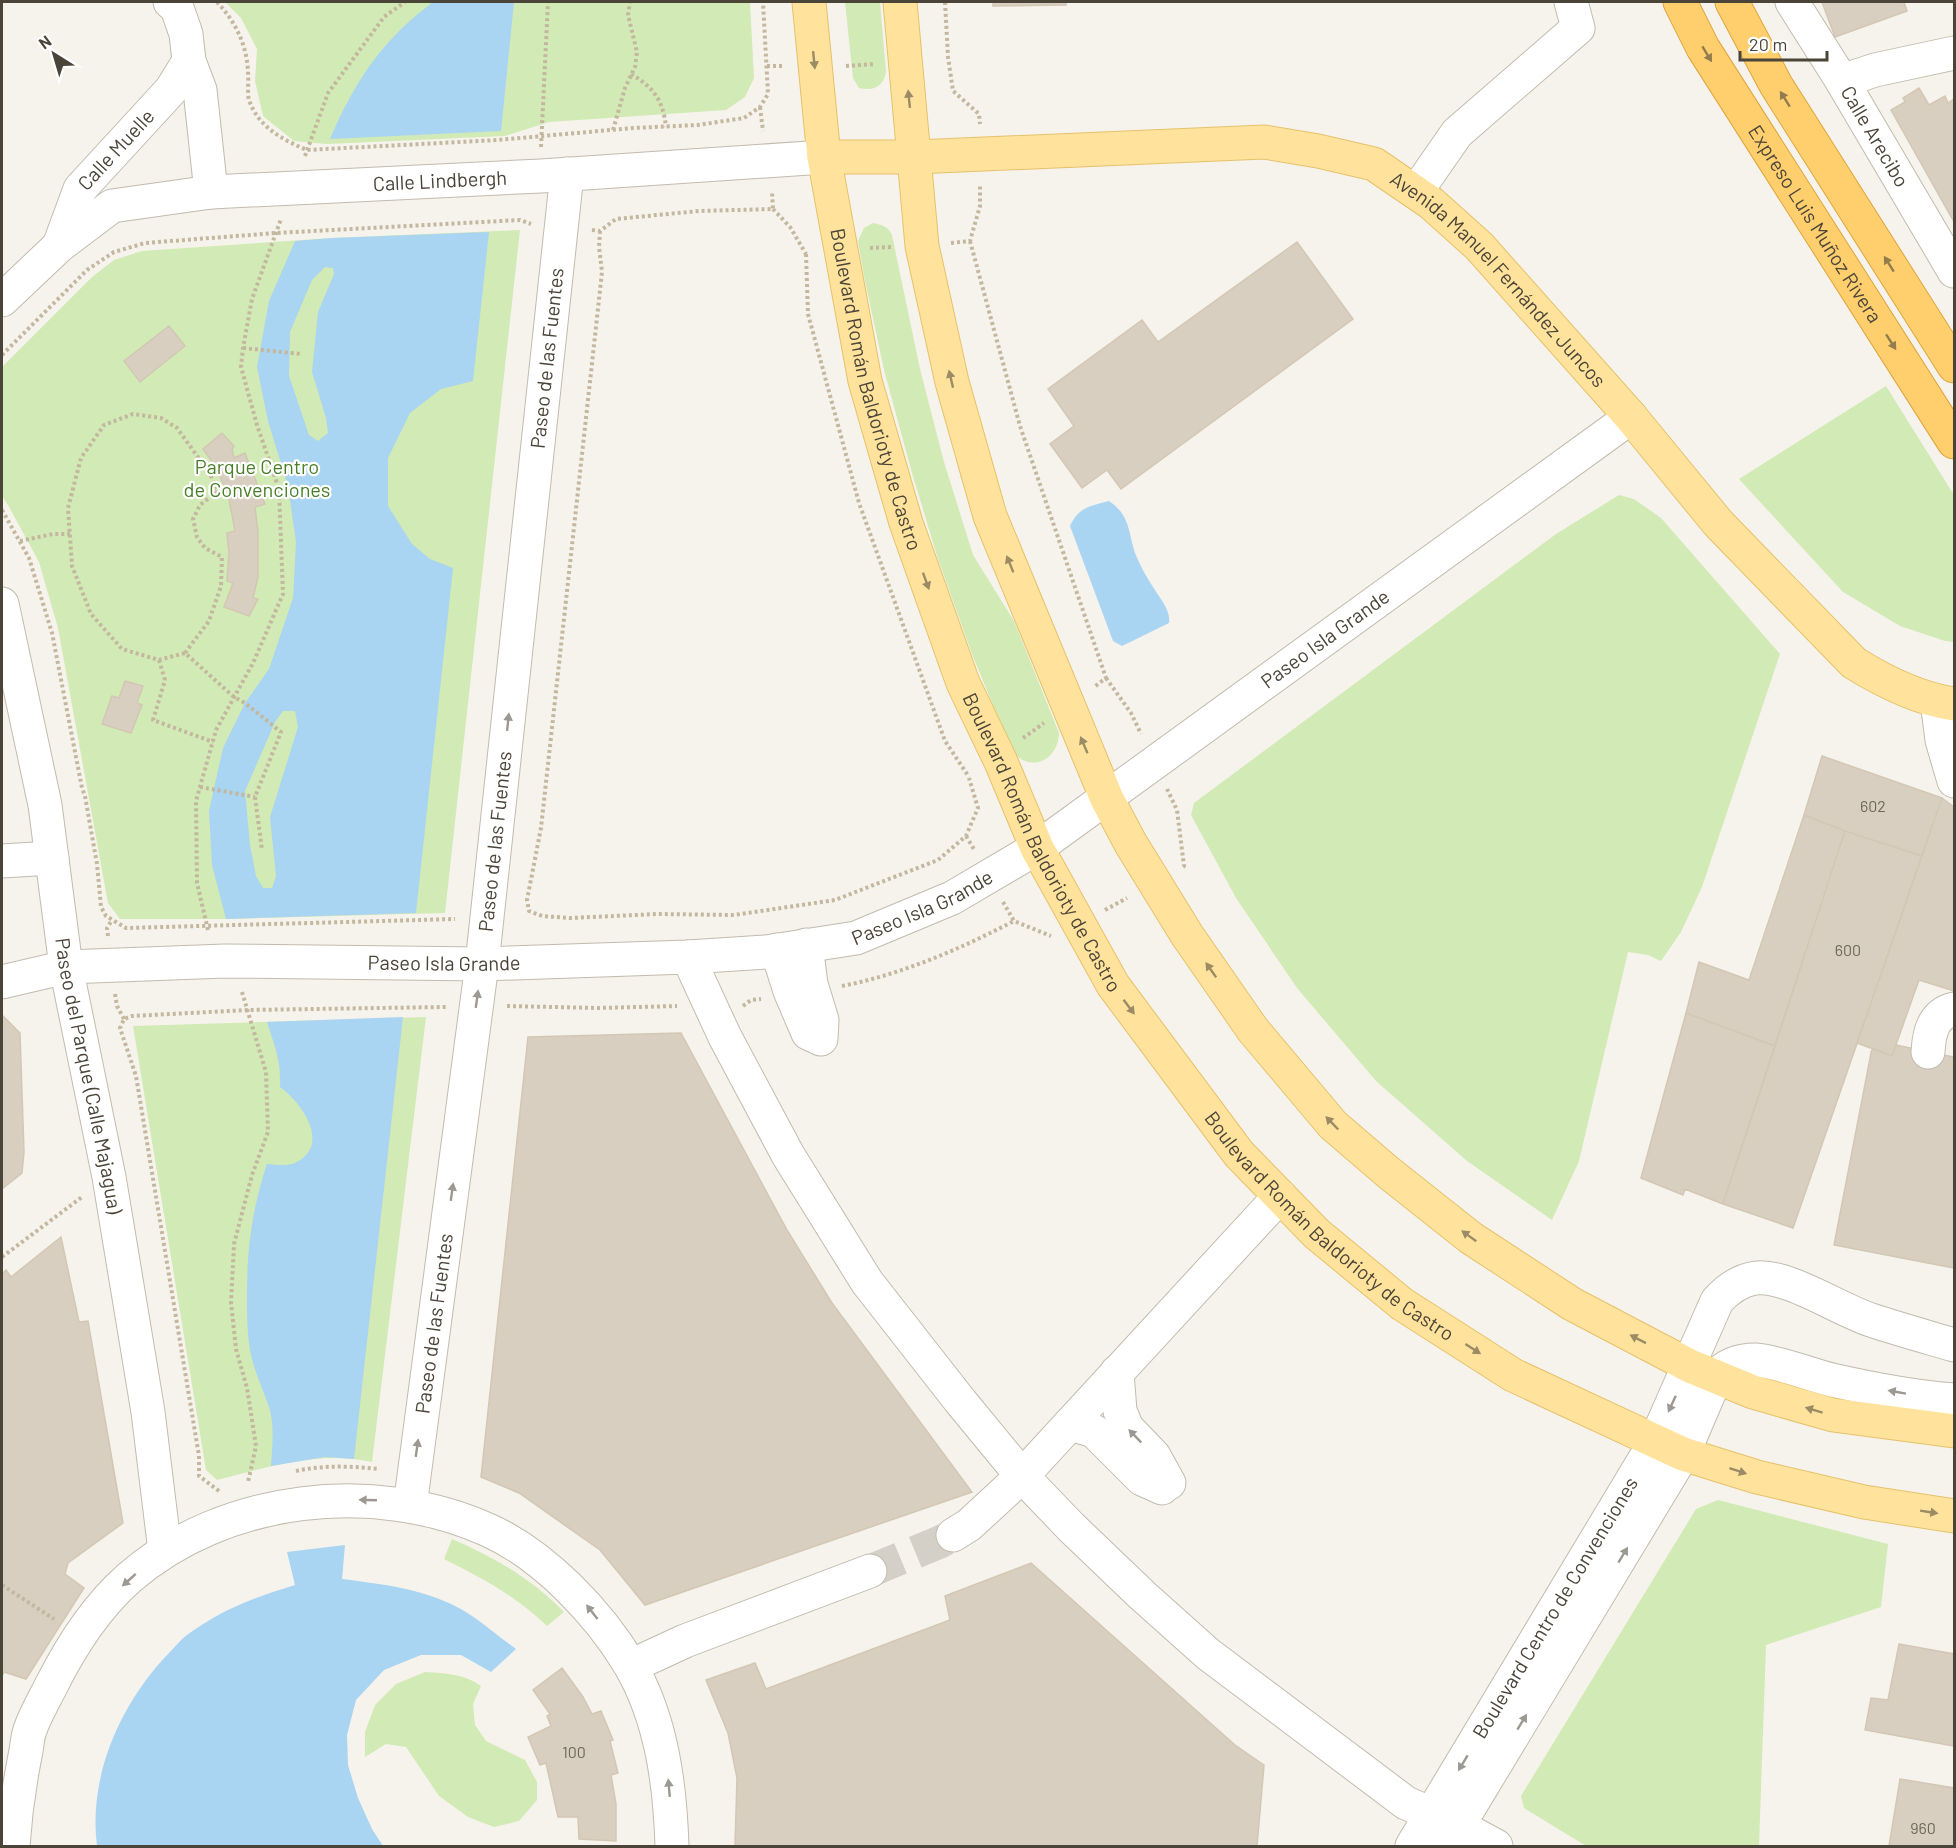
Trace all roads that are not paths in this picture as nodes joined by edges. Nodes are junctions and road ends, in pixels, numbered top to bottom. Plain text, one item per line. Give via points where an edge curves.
1 (170, 2) edge
2 (809, 2) edge
3 (900, 2) edge
4 (1571, 2) edge
5 (1680, 2) edge
6 (1732, 2) edge
7 (1792, 2) edge
8 (1954, 54) edge
9 (189, 61) junction
10 (1842, 81) junction
11 (824, 157) junction
12 (915, 157) junction
13 (554, 175) junction
14 (211, 192) junction
15 (1416, 192) junction
16 (59, 246) junction
17 (1954, 271) edge
18 (2, 300) edge
19 (1954, 366) edge
20 (1630, 417) junction
21 (1954, 442) edge
22 (2, 604) edge
23 (1946, 703) edge
24 (1954, 781) edge
25 (1107, 799) junction
26 (1037, 848) junction
27 (52, 858) junction
28 (2, 861) edge
29 (791, 947) junction
30 (688, 957) junction
31 (482, 964) junction
32 (66, 967) junction
33 (2, 982) edge
34 (802, 994) road end
35 (1954, 1009) edge
36 (1928, 1052) dead end
37 (1280, 1196) junction
38 (1954, 1345) edge
39 (1703, 1371) junction
40 (1117, 1372) junction
41 (1954, 1400) edge
42 (1070, 1424) junction
43 (1954, 1431) edge
44 (1669, 1448) junction
45 (1022, 1476) junction
46 (410, 1506) junction
47 (1954, 1516) edge
48 (953, 1535) tunnel mouth
49 (165, 1551) junction
50 (870, 1571) tunnel mouth
51 (631, 1666) junction
52 (1446, 1829) edge
53 (13, 1846) edge
54 (672, 1846) edge
55 (1412, 1846) edge
56 (1496, 1846) edge

1 - 9 street via 177,8 186,34
2 -> 11 main road, Boulevard Román Baldorioty de Castro
12 -> 3 main road
4 - 15 street via 1578,28 1457,133
5 -> 21 highway, Expreso Luis Muñoz Rivera via 1703,48
19 -> 6 highway, Expreso Luis Muñoz Rivera via 1776,85
7 - 10 street, Calle Arecibo
8 - 10 street
9 - 14 street via 200,90
9 - 16 street, Calle Muelle via 171,90 80,189
10 - 17 street, Calle Arecibo
11 - 12 main road, Calle Lindbergh
11 - 13 street, Calle Lindbergh
11 -> 26 main road, Boulevard Román Baldorioty de Castro via 866,381 906,523 963,683
12 - 15 main road, Avenida Manuel Fernández Juncos via 980,169 1264,142 1374,164
25 -> 12 main road via 990,516 952,382 922,246
13 - 14 street, Calle Lindbergh
31 -> 13 street, Paseo de las Fuentes via 561,229
14 - 16 street, Calle Lindbergh via 112,206
15 - 20 main road, Avenida Manuel Fernández Juncos via 1479,246
16 - 18 street, Calle Lindbergh
20 - 23 main road, Avenida Manuel Fernández Juncos via 1718,523 1854,663 1875,676
20 - 25 street, Paseo Isla Grande
22 - 27 street, Paseo del Parque (Calle Majagua) via 45,805
23 - 24 street via 1942,740
25 - 26 street, Paseo Isla Grande
39 -> 25 main road via 1572,1304 1471,1238 1333,1125 1253,1030 1187,935
26 - 29 street, Paseo Isla Grande via 952,898 856,938
26 -> 37 main road, Boulevard Román Baldorioty de Castro via 1113,985 1239,1154
27 - 28 street
27 - 32 street, Paseo del Parque (Calle Majagua)
29 - 30 street, Paseo Isla Grande
29 - 34 street
30 - 31 street, Paseo Isla Grande
30 - 45 street via 788,1155 867,1282
31 - 32 street, Paseo Isla Grande via 225,961
46 -> 31 street, Paseo de las Fuentes
32 - 33 street, Paseo Isla Grande
32 - 49 street, Paseo del Parque (Calle Majagua) via 110,1177 148,1412
35 - 36 street via 1935,1020 1928,1035
37 - 40 street
37 -> 44 main road, Boulevard Román Baldorioty de Castro via 1317,1234 1402,1304 1513,1375
38 - 39 street, Boulevard Centro de Convenciones via 1869,1320 1778,1280 1756,1278 1741,1282 1717,1301
41 -> 39 street via 1832,1380 1758,1360
43 -> 39 main road via 1833,1415 1753,1392
39 - 44 street, Boulevard Centro de Convenciones
40 - 42 street
42 -> 40 street via 1094,1431 1142,1479 1166,1485 1154,1456 1127,1428 1120,1411
42 - 45 street
44 -> 47 main road, Boulevard Román Baldorioty de Castro via 1779,1482 1864,1502
44 - 52 street, Boulevard Centro de Convenciones
45 - 48 street
45 - 52 street via 1142,1595 1208,1654
46 -> 49 street via 351,1500 280,1507 240,1518
51 -> 46 street via 588,1606 532,1556 490,1531
49 -> 53 street via 129,1578 94,1615 69,1650 30,1730 16,1799
50 - 51 street via 684,1641
54 -> 51 street via 668,1777 657,1731
52 - 55 street, Boulevard Centro de Convenciones
52 - 56 street

